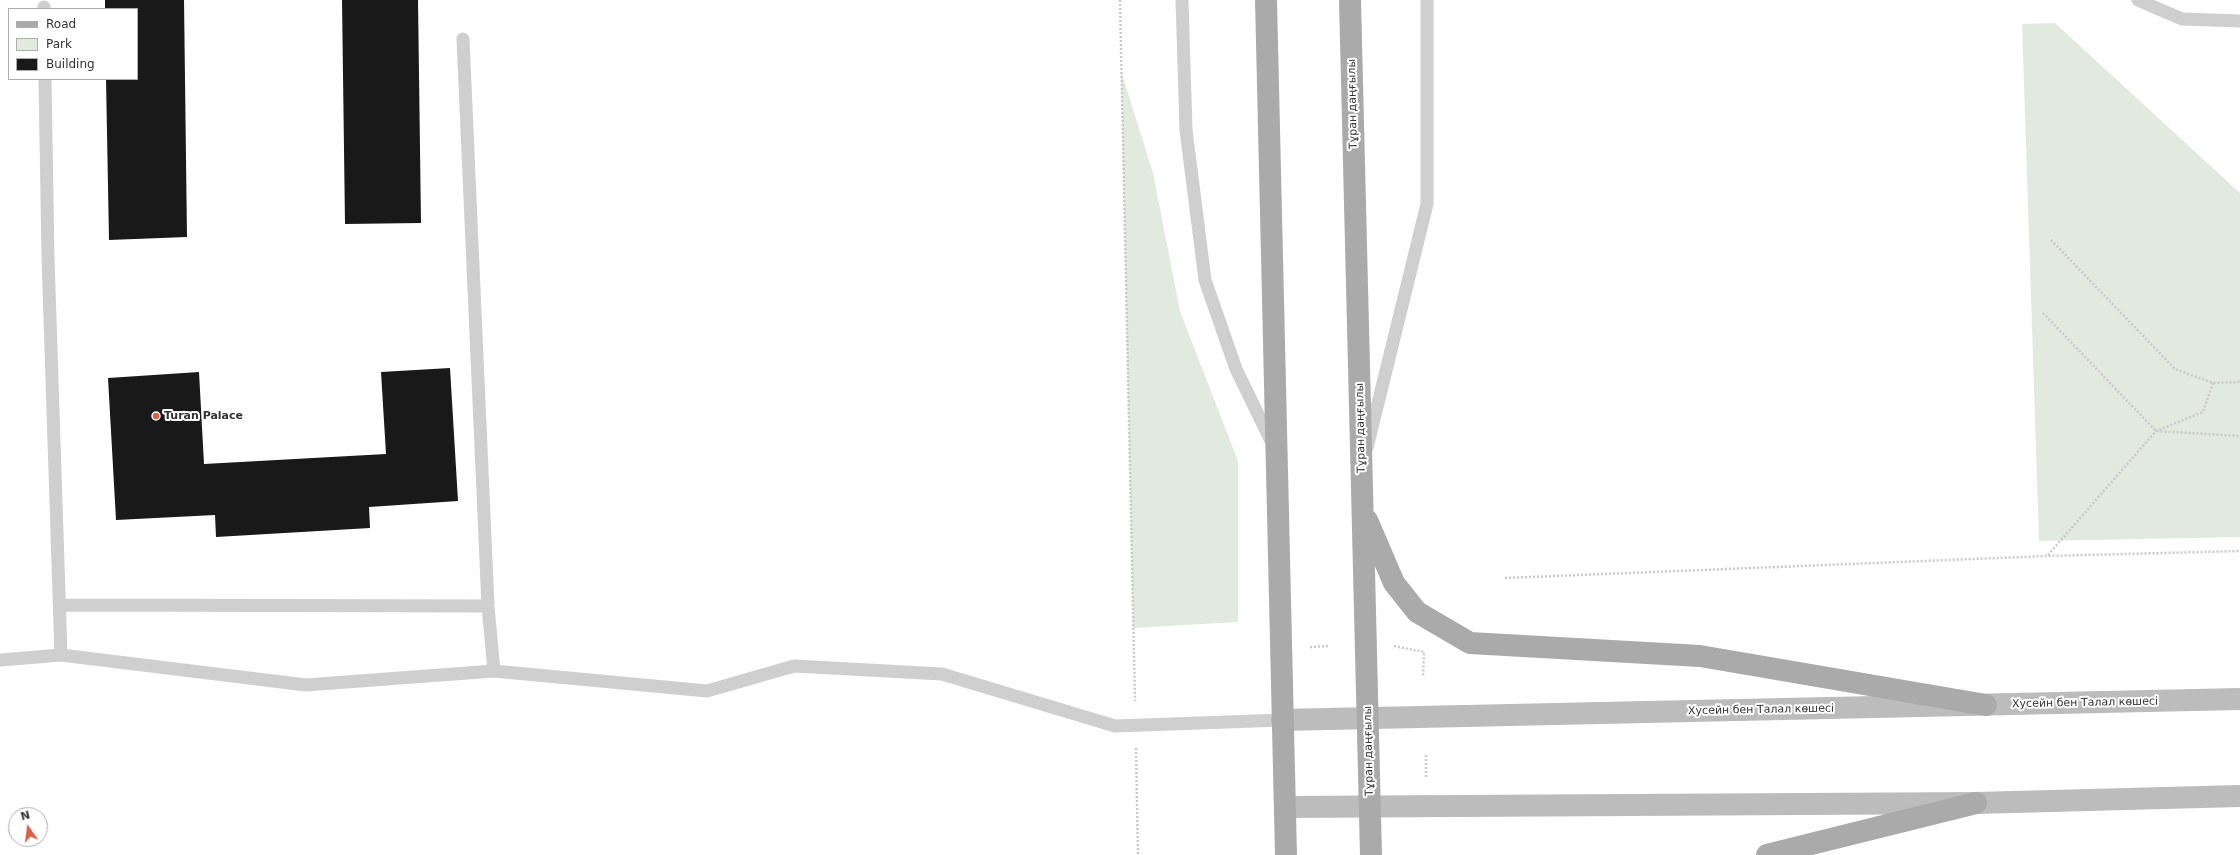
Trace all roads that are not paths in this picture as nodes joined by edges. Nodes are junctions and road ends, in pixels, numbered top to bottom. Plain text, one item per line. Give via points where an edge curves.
1 (1182, 0) edge
2 (1266, 0) edge
3 (1350, 0) edge
4 (1427, 0) edge
5 (2138, 0) edge
6 (2240, 21) edge
7 (463, 39) dead end
8 (45, 80) edge
9 (1276, 452) junction
10 (1362, 471) junction
11 (1362, 511) junction
12 (61, 605) junction
13 (488, 606) junction
14 (61, 655) junction
15 (0, 660) edge
16 (494, 672) junction
17 (2240, 699) edge
18 (1986, 705) junction
19 (1368, 718) junction
20 (1282, 720) junction
21 (2240, 796) edge
22 (1976, 803) junction
23 (1370, 805) junction
24 (1285, 807) junction
25 (1286, 855) edge
26 (1371, 855) edge
27 (1767, 855) edge

1 - 9 lane via 1186,130 1205,280 1236,369
2 - 9 main road
3 - 10 main road, Тұран даңғылы
4 - 10 lane via 1427,204
5 - 6 lane via 2182,19
7 - 13 lane
8 - 12 lane via 48,258
9 - 20 main road
10 - 11 main road, Тұран даңғылы
11 - 18 main road via 1394,582 1417,612 1470,643 1700,656
11 - 19 main road, Тұран даңғылы
12 - 13 lane
12 - 14 lane
13 - 16 lane
14 - 15 lane
14 - 16 lane via 306,685
16 - 20 lane via 707,691 794,666 942,674 1115,726
17 - 18 street, Хусейн бен Талал көшесі
18 - 19 street, Хусейн бен Талал көшесі
19 - 20 street, Хусейн бен Талал көшесі
19 - 23 main road, Тұран даңғылы
20 - 24 main road
21 - 22 street
22 - 23 street
22 - 27 main road
23 - 24 street
23 - 26 main road, Тұран даңғылы
24 - 25 main road

